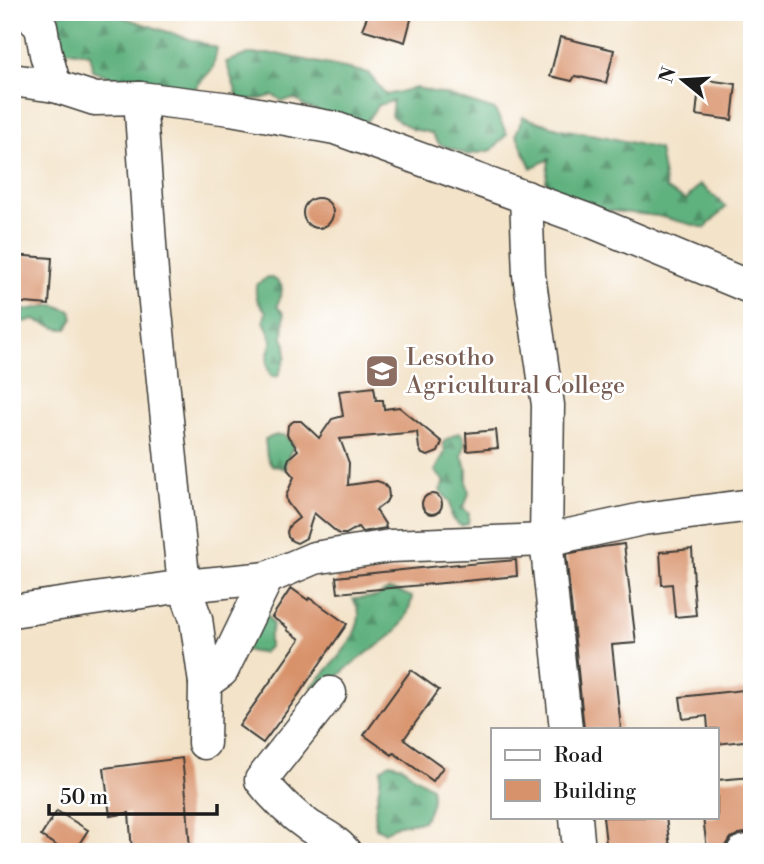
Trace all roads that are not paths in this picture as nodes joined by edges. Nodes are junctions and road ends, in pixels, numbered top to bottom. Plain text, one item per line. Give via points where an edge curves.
1 (27, 12) edge
2 (12, 80) edge
3 (55, 86) junction
4 (140, 98) junction
5 (526, 197) junction
6 (752, 288) edge
7 (752, 505) edge
8 (546, 540) junction
9 (267, 578) junction
10 (184, 586) junction
11 (12, 611) edge
12 (205, 683) junction
13 (330, 693) dead end
14 (566, 728) edge
15 (204, 743) dead end
16 (576, 818) edge
17 (752, 850) edge
18 (345, 852) edge
19 (579, 852) edge
20 (743, 852) edge

1 - 3 street via 41,27
2 - 3 street
3 - 4 street via 95,99
4 - 5 street via 335,128
4 - 10 street via 152,273
5 - 6 street
5 - 8 street via 529,275 548,405
7 - 8 street
8 - 9 street via 390,546 314,558
8 - 14 street
9 - 10 street
9 - 12 street via 222,671
10 - 11 street
10 - 12 street via 196,619
12 - 15 street
13 - 18 street via 261,780 277,801
16 - 19 street
17 - 20 street

